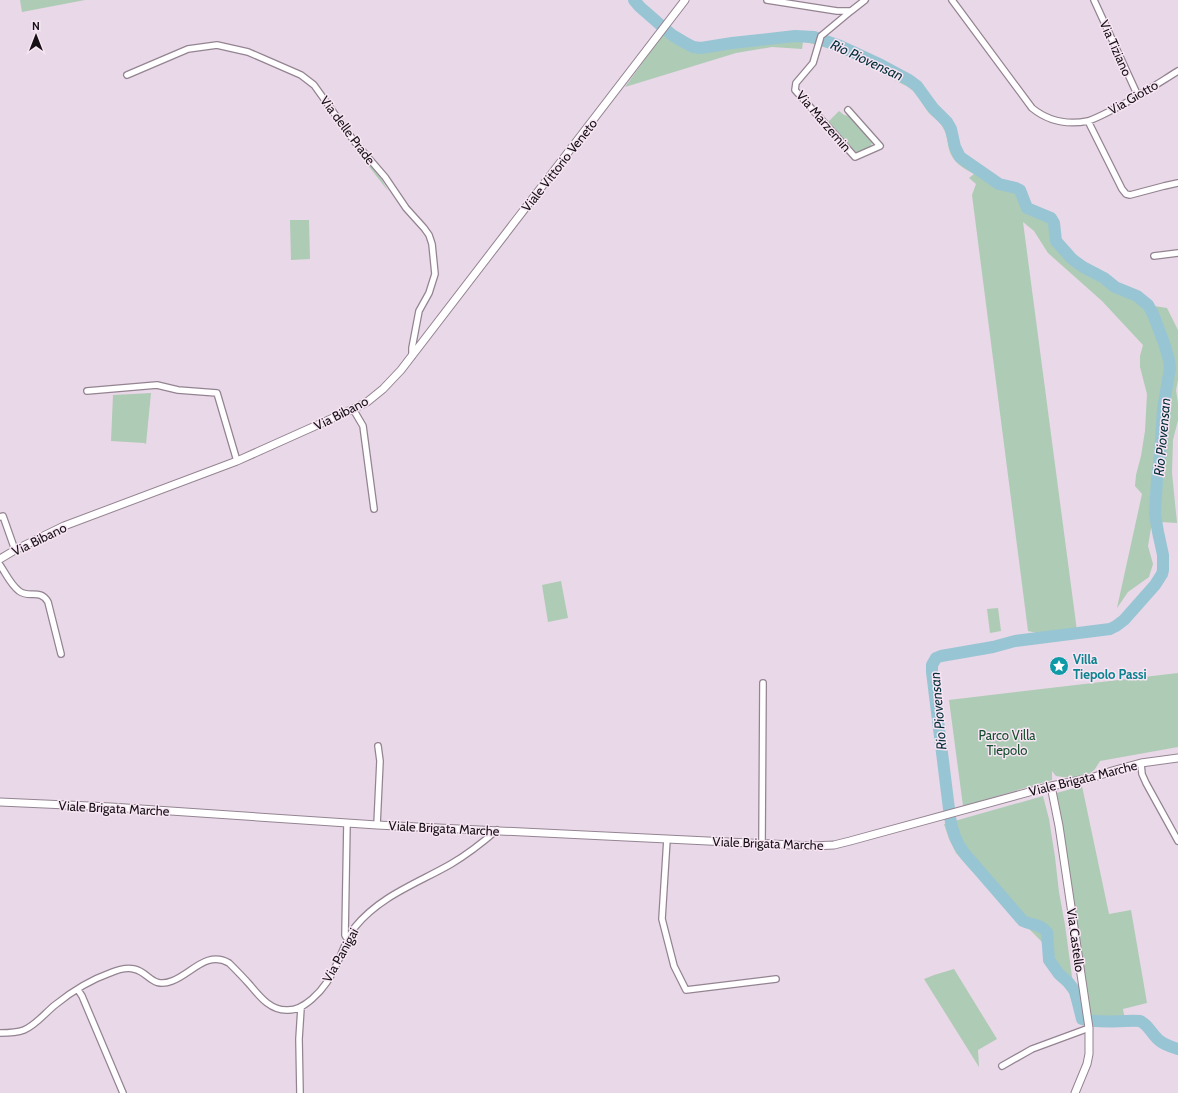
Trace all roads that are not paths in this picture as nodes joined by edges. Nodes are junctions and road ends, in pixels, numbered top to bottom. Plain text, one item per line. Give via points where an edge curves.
1 (685, 0) edge
2 (767, 0) edge
3 (865, 0) edge
4 (952, 0) edge
5 (1094, 0) edge
6 (851, 11) junction
7 (1178, 71) edge
8 (127, 75) dead end
9 (1138, 96) junction
10 (848, 110) dead end
11 (1088, 121) junction
12 (1178, 184) edge
13 (1178, 253) edge
14 (1154, 256) dead end
15 (455, 300) joint
16 (412, 356) junction
17 (87, 392) dead end
18 (353, 409) junction
19 (236, 461) junction
20 (374, 509) dead end
21 (0, 517) edge
22 (15, 550) junction
23 (0, 559) edge
24 (0, 565) edge
25 (61, 654) dead end
26 (763, 683) dead end
27 (378, 746) dead end
28 (1178, 758) edge
29 (1141, 763) junction
30 (1052, 786) junction
31 (0, 802) edge
32 (347, 823) junction
33 (377, 824) junction
34 (498, 830) junction
35 (667, 839) junction
36 (1178, 841) edge
37 (762, 844) junction
38 (346, 937) dead end
39 (776, 979) dead end
40 (78, 990) junction
41 (301, 1008) junction
42 (1088, 1026) junction
43 (0, 1033) edge
44 (1002, 1066) dead end
45 (123, 1093) edge
46 (300, 1093) edge
47 (1075, 1093) edge

1 - 15 street, Viale Vittorio Veneto
2 - 6 street
3 - 6 street, Via Marzemin
4 - 11 street via 1032,108 1045,117 1061,122
5 - 9 street, Via Tiziano
6 - 10 street, Via Marzemin via 821,36 813,63 796,82 795,90 855,157 880,146
7 - 9 street, Via Giotto
8 - 16 street, Via delle Prade via 188,48 217,45 248,52 301,75 314,85 354,141 424,228 432,244 435,274 429,293 419,311
9 - 11 street, Via Giotto
11 - 12 street via 1126,194
13 - 14 street
15 - 16 street, Via Bibano
16 - 18 street, Via Bibano via 383,389
17 - 19 street via 157,386 217,393
18 - 19 street, Via Bibano
18 - 20 street via 364,426
19 - 22 street, Via Bibano via 64,526
21 - 22 street via 3,516
22 - 23 street, Via Bibano
24 - 25 street via 20,592 38,594 46,598
26 - 37 street
27 - 33 street via 380,761
28 - 29 street, Viale Brigata Marche
29 - 30 street, Viale Brigata Marche via 1091,778
29 - 36 street via 1144,780
30 - 37 street, Viale Brigata Marche via 834,845
30 - 42 street, Via Castello
31 - 32 street, Viale Brigata Marche
32 - 33 street, Viale Brigata Marche
32 - 38 street
33 - 34 street, Viale Brigata Marche
34 - 35 street, Viale Brigata Marche
34 - 41 street, Via Panigai via 451,864 376,906 351,934 328,982
35 - 37 street, Viale Brigata Marche
35 - 39 street via 662,918 674,966 686,990
40 - 41 street via 100,977 126,968 139,970 160,984 166,983 208,960 219,959 229,963 263,1000 275,1008
40 - 43 street via 25,1030
40 - 45 street
41 - 46 street
42 - 44 street via 1032,1049
42 - 47 street, Via Castello via 1089,1054

